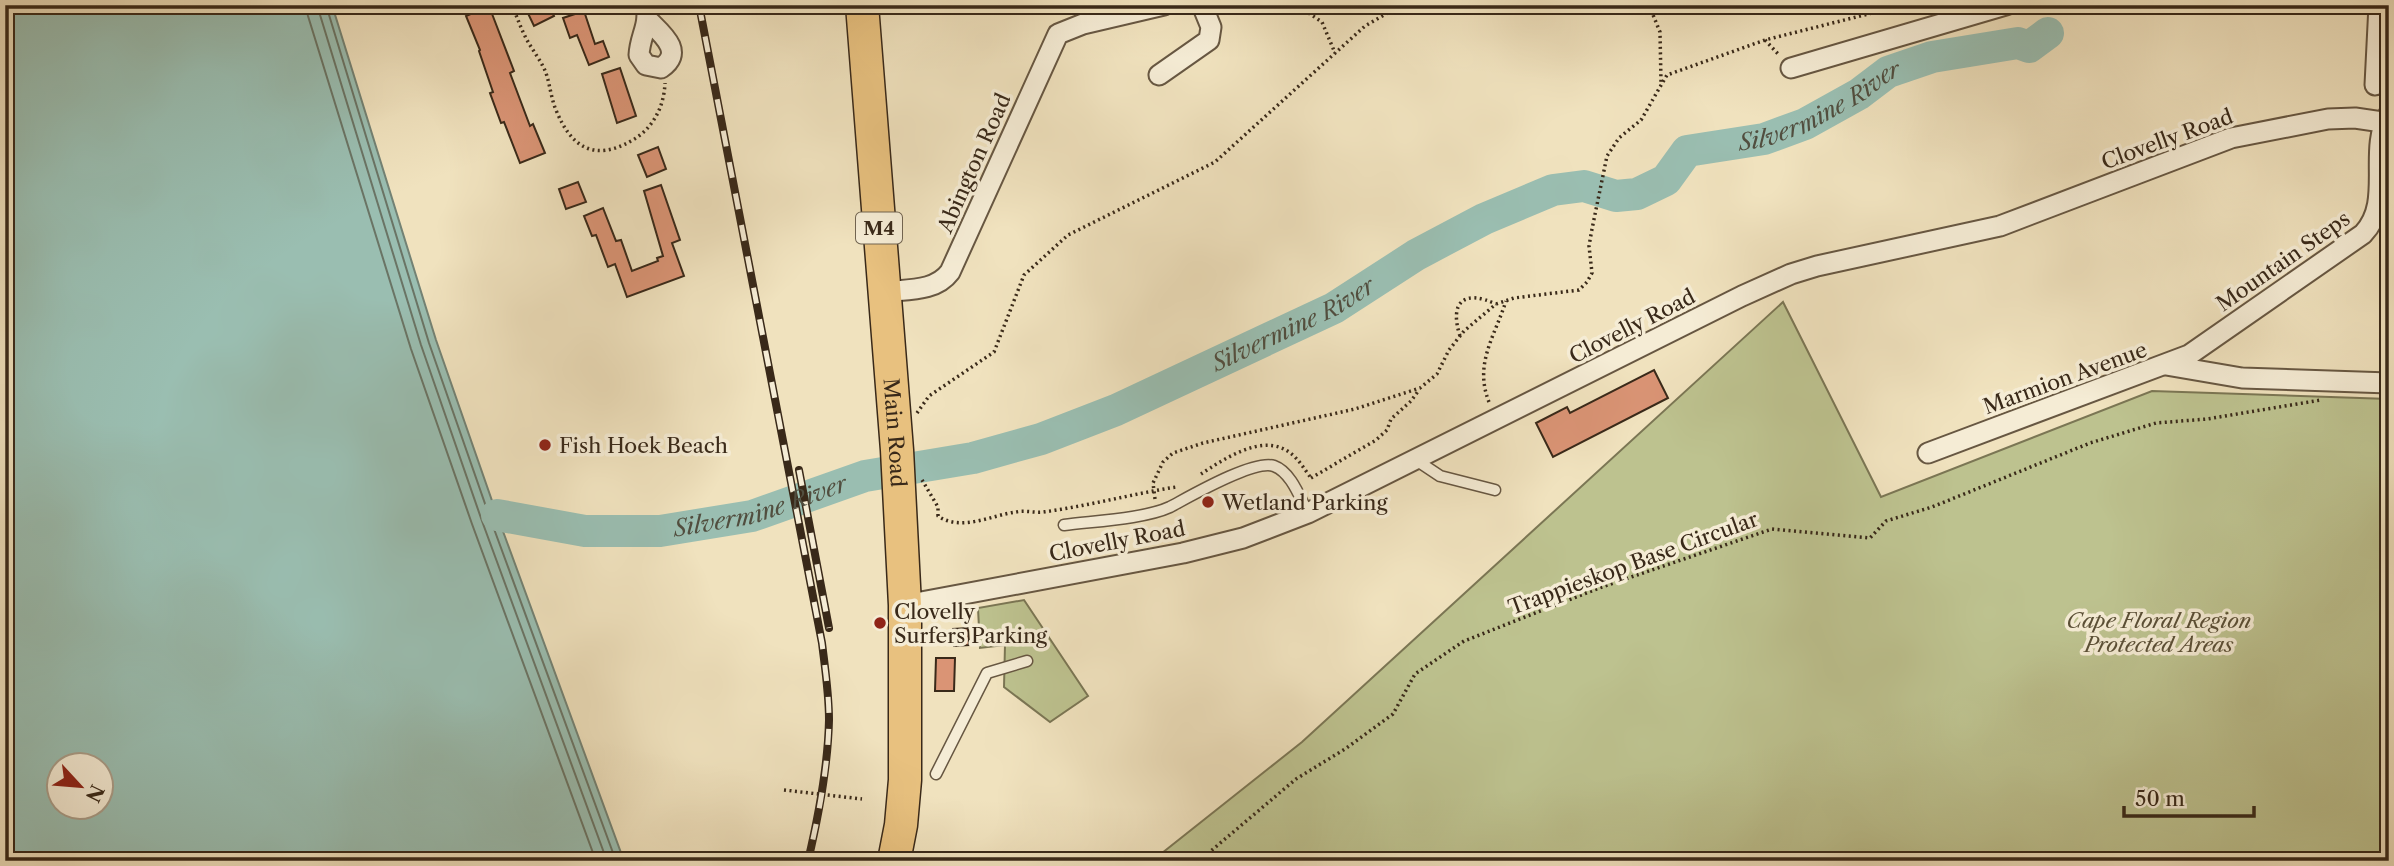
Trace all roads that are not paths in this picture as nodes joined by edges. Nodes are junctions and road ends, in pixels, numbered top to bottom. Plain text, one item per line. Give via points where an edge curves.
1 (862, 5) edge
2 (1164, 5) edge
3 (1202, 5) edge
4 (2006, 5) edge
5 (2379, 5) edge
6 (647, 13) edge
7 (1791, 68) dead end
8 (1158, 75) dead end
9 (2375, 85) dead end
10 (2387, 120) edge
11 (884, 292) junction
12 (2166, 365) junction
13 (2389, 383) edge
14 (1928, 453) dead end
15 (1415, 459) junction
16 (1495, 489) dead end
17 (1308, 513) junction
18 (1065, 525) dead end
19 (905, 605) junction
20 (1027, 661) dead end
21 (936, 774) dead end
22 (894, 861) edge

1 - 11 main road, Main Road / M4
2 - 11 street, Abington Road via 1083,24 1055,38 950,272 932,286
3 - 8 street via 1211,27 1209,40
4 - 7 street
5 - 9 street
6 - 6 street via 671,45 672,56 661,68 646,65 639,55
10 - 12 street, Mountain Steps via 2379,145 2378,207 2369,229 2193,353
10 - 15 street, Clovelly Road via 2328,119 2231,138 2000,226 1808,268 1742,296
11 - 19 main road, Main Road / M4 via 897,450 909,485
12 - 13 street, Marmion Avenue via 2242,378
12 - 14 street, Marmion Avenue
15 - 16 lane via 1440,477
15 - 17 street, Clovelly Road
17 - 18 lane via 1284,473 1269,465 1254,467 1156,512
17 - 19 street, Clovelly Road via 1243,538 1183,553
19 - 22 main road, Main Road / M4 via 905,780
20 - 21 lane via 987,673

